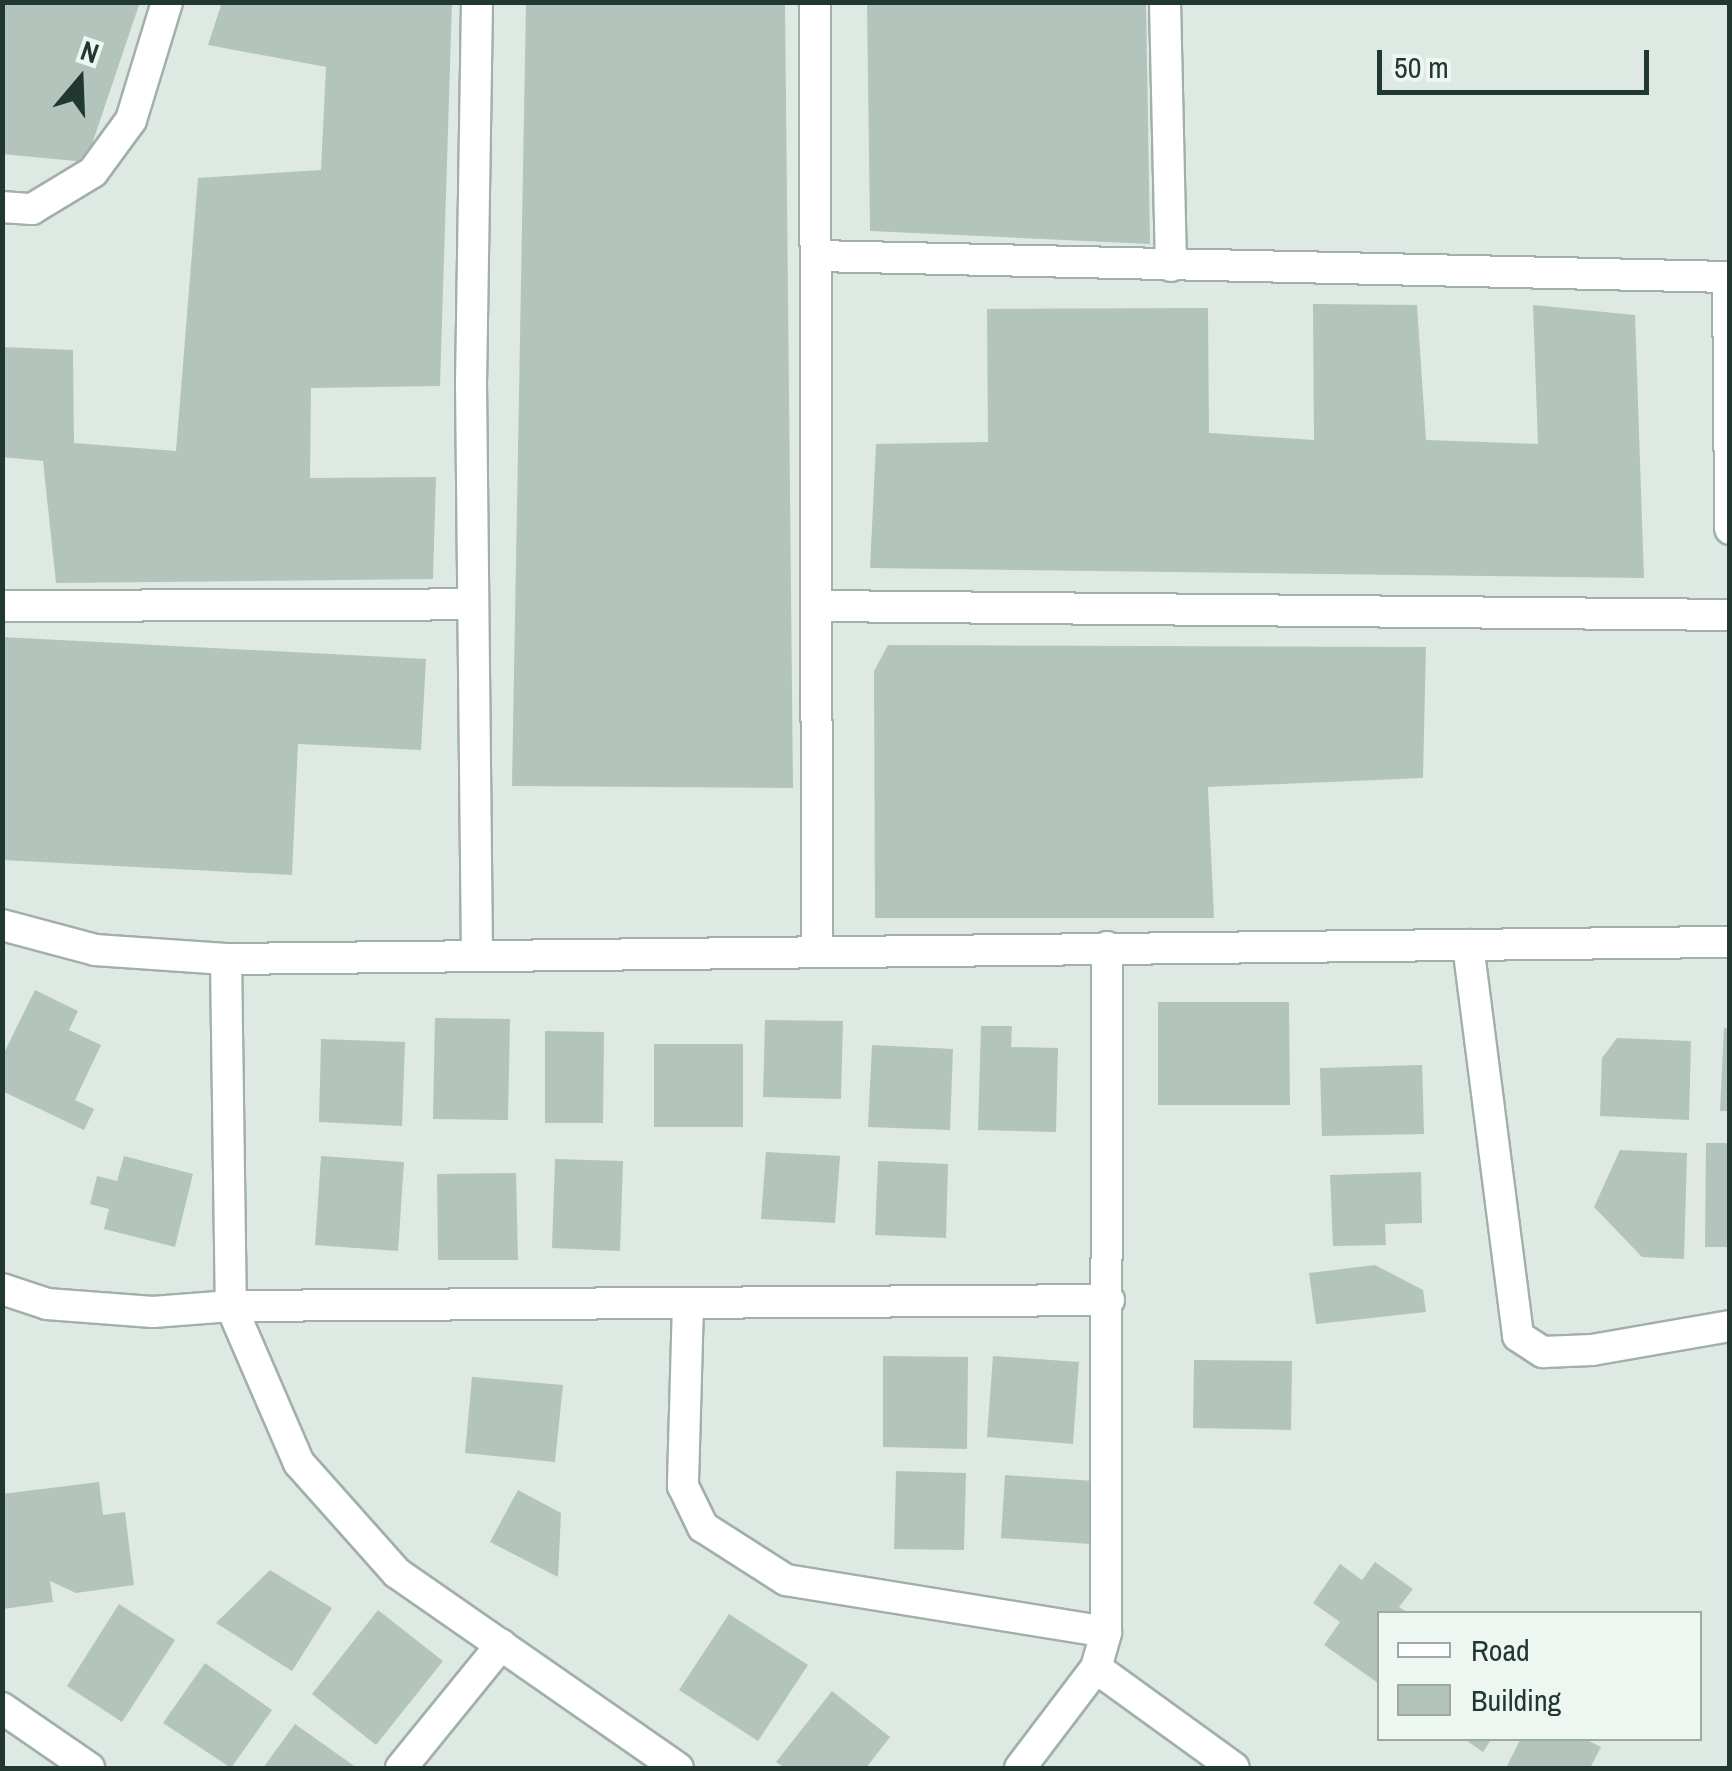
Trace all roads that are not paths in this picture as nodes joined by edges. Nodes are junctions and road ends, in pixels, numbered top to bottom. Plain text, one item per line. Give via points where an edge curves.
1 (167, 2) edge
2 (477, 2) edge
3 (815, 2) edge
4 (1165, 2) edge
5 (2, 206) edge
6 (817, 256) junction
7 (1171, 266) junction
8 (1729, 277) edge
9 (1730, 530) edge
10 (473, 604) junction
11 (2, 606) edge
12 (818, 606) junction
13 (1730, 615) edge
14 (2, 925) edge
15 (1730, 942) edge
16 (1468, 945) junction
17 (1107, 947) junction
18 (818, 950) junction
19 (478, 956) junction
20 (226, 959) junction
21 (2, 1289) edge
22 (1108, 1300) junction
23 (688, 1303) junction
24 (231, 1306) junction
25 (1730, 1326) edge
26 (1106, 1632) junction
27 (502, 1646) junction
28 (1096, 1668) junction
29 (2, 1708) edge
30 (89, 1768) edge
31 (400, 1768) edge
32 (678, 1768) edge
33 (1020, 1768) edge
34 (1234, 1768) edge

1 - 5 street via 132,120 93,172 32,208
2 - 10 street
3 - 6 street
4 - 7 street
6 - 7 street
6 - 12 street
7 - 8 street
8 - 9 street
10 - 11 street
10 - 19 street
12 - 13 street
12 - 18 street
14 - 20 street via 95,950
15 - 16 street
16 - 17 street
16 - 25 street via 1518,1336 1543,1352 1592,1350
17 - 18 street
17 - 22 street
18 - 19 street
19 - 20 street
20 - 24 street
21 - 24 street via 47,1304 152,1312
22 - 23 street
22 - 26 street
23 - 24 street
23 - 26 street via 683,1486 702,1527 786,1580
24 - 27 street via 299,1463 398,1573
26 - 28 street
27 - 31 street
27 - 32 street
28 - 33 street
28 - 34 street
29 - 30 street

